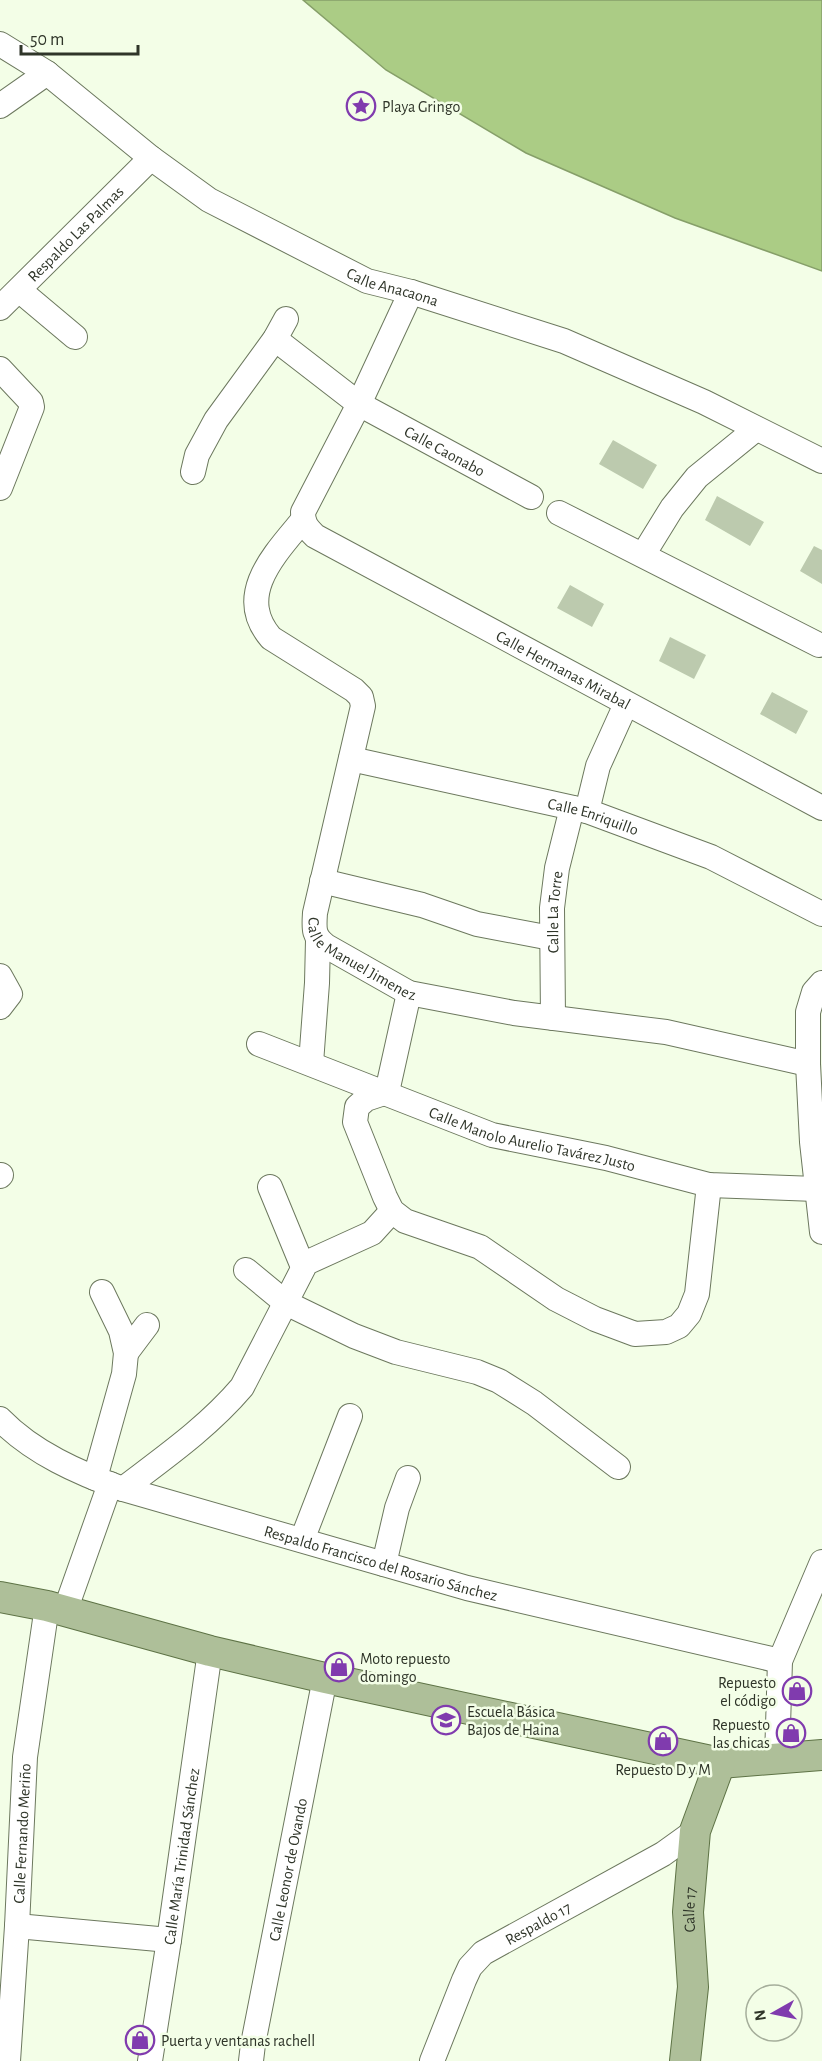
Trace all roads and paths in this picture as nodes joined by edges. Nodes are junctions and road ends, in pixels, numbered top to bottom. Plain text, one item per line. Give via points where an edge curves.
1 (0, 44) edge
2 (46, 72) junction
3 (0, 106) edge
4 (151, 159) junction
5 (19, 290) junction
6 (411, 292) junction
7 (0, 308) edge
8 (75, 337) dead end
9 (0, 369) edge
10 (359, 404) junction
11 (756, 429) junction
12 (820, 458) edge
13 (5, 465) edge
14 (192, 472) dead end
15 (0, 488) edge
16 (531, 496) dead end
17 (559, 513) dead end
18 (305, 524) junction
19 (643, 555) junction
20 (819, 645) dead end
21 (626, 704) junction
22 (351, 759) junction
23 (822, 808) edge
24 (579, 809) junction
25 (322, 881) junction
26 (822, 914) edge
27 (551, 938) junction
28 (318, 940) junction
29 (822, 983) edge
30 (409, 993) junction
31 (553, 1018) junction
32 (259, 1044) dead end
33 (813, 1049) edge
34 (311, 1063) junction
35 (387, 1092) junction
36 (817, 1142) edge
37 (709, 1185) junction
38 (270, 1187) dead end
39 (816, 1189) junction
40 (392, 1211) junction
41 (822, 1232) edge
42 (303, 1267) junction
43 (246, 1270) dead end
44 (102, 1292) dead end
45 (286, 1303) junction
46 (147, 1324) dead end
47 (126, 1353) junction
48 (350, 1416) dead end
49 (0, 1419) edge
50 (618, 1467) dead end
51 (408, 1478) dead end
52 (109, 1484) junction
53 (302, 1540) junction
54 (822, 1562) edge
55 (384, 1564) junction
56 (4, 1596) edge
57 (56, 1608) junction
58 (210, 1651) junction
59 (780, 1661) junction
60 (325, 1678) junction
61 (822, 1755) edge
62 (777, 1758) junction
63 (720, 1763) junction
64 (695, 1831) junction
65 (17, 1926) junction
66 (169, 1940) junction
67 (8, 2061) edge
68 (150, 2061) edge
69 (251, 2061) edge
70 (432, 2061) edge
71 (685, 2061) edge

1 - 2 street, Calle Anacaona
2 - 3 street
2 - 4 street, Calle Anacaona
4 - 5 street, Respaldo Las Palmas
4 - 6 street, Calle Anacaona via 209,200 272,233 367,281
5 - 7 street, Respaldo Las Palmas
5 - 8 street
6 - 10 street
6 - 11 street, Calle Anacaona via 564,341
9 - 13 street via 32,404
10 - 14 street, Calle Caonabo via 280,329 216,420
10 - 16 street, Calle Caonabo
10 - 18 street via 303,512
11 - 12 street, Calle Anacaona
11 - 19 street via 698,477 672,507
13 - 15 street
17 - 19 street
18 - 21 street, Calle Hermanas Mirabal via 315,536
18 - 22 street, Calle Manuel Jimenez via 282,546 261,577 254,605 260,625 271,638 361,697 363,706
19 - 20 street
21 - 23 street, Calle Hermanas Mirabal
21 - 24 street, Calle La Torre
22 - 24 street, Calle Enriquillo
22 - 25 street, Calle Manuel Jimenez
24 - 26 street, Calle Enriquillo via 711,857
24 - 27 street, Calle La Torre via 557,868
25 - 27 street via 422,905 477,924
25 - 28 street, Calle Manuel Jimenez via 315,914
27 - 31 street, Calle La Torre
28 - 30 street, Calle Manuel Jimenez
28 - 34 street
29 - 33 street via 814,992 808,1012
30 - 31 street, Calle Manuel Jimenez
30 - 35 street
31 - 33 street, Calle Manuel Jimenez
32 - 34 street, Calle Manolo Aurelio Tavárez Justo
33 - 36 street
34 - 35 street, Calle Manolo Aurelio Tavárez Justo
35 - 37 street, Calle Manolo Aurelio Tavárez Justo via 492,1134
35 - 40 street via 366,1099 357,1107 355,1122
36 - 39 street
37 - 39 street, Calle Manolo Aurelio Tavárez Justo
37 - 40 street via 697,1294 689,1314 679,1326 666,1332 635,1334 595,1319 556,1299 480,1247 405,1221
38 - 42 street
39 - 41 street
40 - 42 street via 374,1232 310,1260
42 - 45 street
43 - 45 street
44 - 47 street, Calle Fernando Meriño via 121,1331
45 - 50 street via 396,1352 499,1381
45 - 52 street via 252,1371 228,1403 196,1433
46 - 47 street
47 - 52 street, Calle Fernando Meriño
48 - 53 street
49 - 52 street, Respaldo Francisco del Rosario Sánchez via 30,1445
51 - 55 street
52 - 53 street, Respaldo Francisco del Rosario Sánchez
52 - 57 street, Calle Fernando Meriño
53 - 55 street, Respaldo Francisco del Rosario Sánchez
54 - 59 street
55 - 59 street, Respaldo Francisco del Rosario Sánchez via 467,1588
56 - 57 main road
57 - 58 main road
57 - 65 street, Calle Fernando Meriño via 25,1757
58 - 60 main road
58 - 66 street, Calle María Trinidad Sánchez
59 - 62 street
60 - 63 main road
60 - 69 street, Calle Leonor de Ovando
61 - 62 main road
62 - 63 main road
63 - 64 main road, Calle 17
64 - 70 street, Respaldo 17 via 663,1854 483,1953 464,1980
64 - 71 main road, Calle 17 via 688,1912 693,1986
65 - 66 street
65 - 67 street, Calle Fernando Meriño
66 - 68 street, Calle María Trinidad Sánchez

